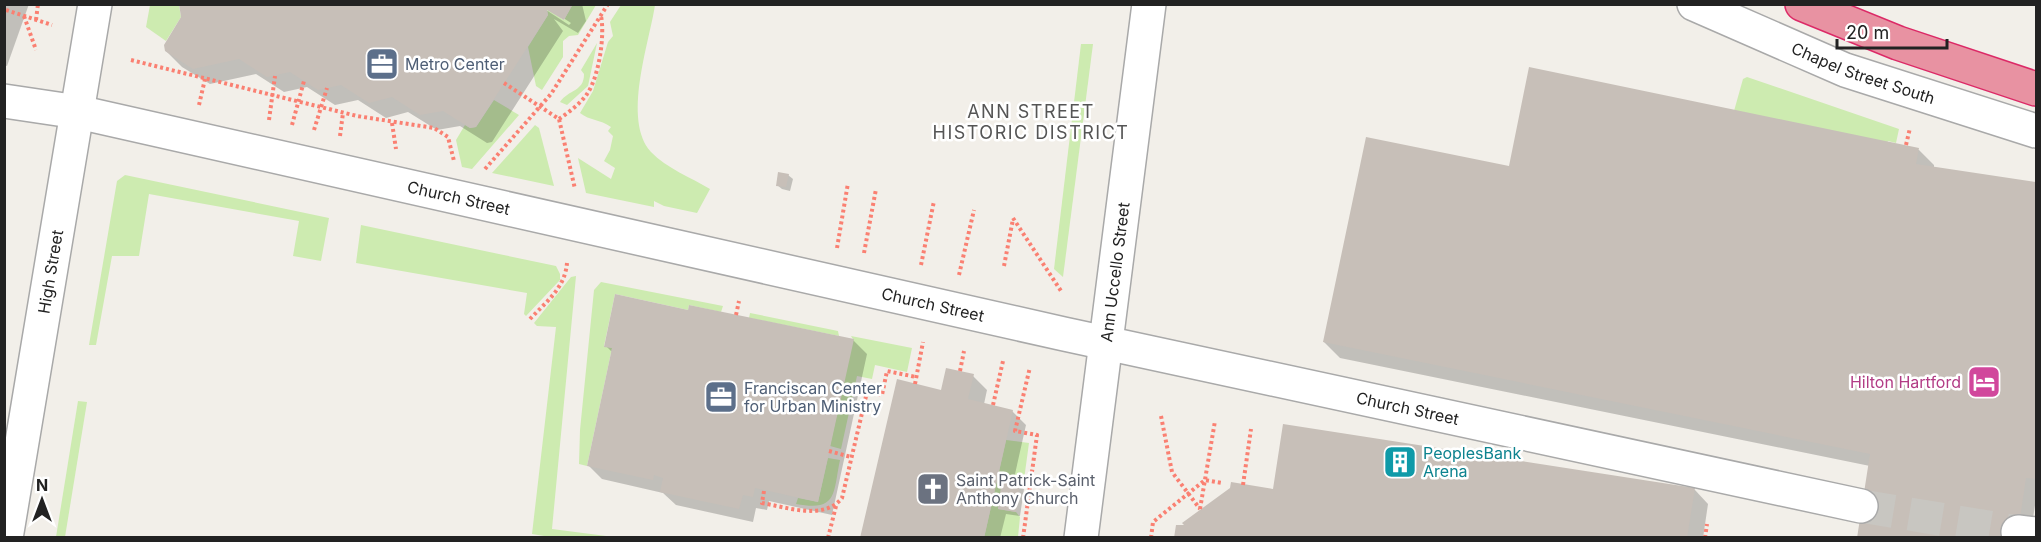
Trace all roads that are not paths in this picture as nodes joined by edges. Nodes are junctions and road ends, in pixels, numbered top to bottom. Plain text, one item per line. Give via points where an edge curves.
1 (95, 4) edge
2 (1149, 4) edge
3 (1694, 4) edge
4 (1802, 4) edge
5 (2037, 89) edge
6 (4, 101) edge
7 (78, 112) junction
8 (2037, 131) edge
9 (1107, 343) junction
10 (1862, 506) tunnel mouth
11 (6, 537) edge
12 (1081, 537) edge

1 - 7 street, High Street
2 - 9 street, Ann Uccello Street
3 - 8 street, Chapel Street South via 1845,70
4 - 5 highway via 1898,44
6 - 7 street, Church Street
7 - 9 street, Church Street
7 - 11 street, High Street
9 - 10 street, Church Street
9 - 12 street, Ann Uccello Street

